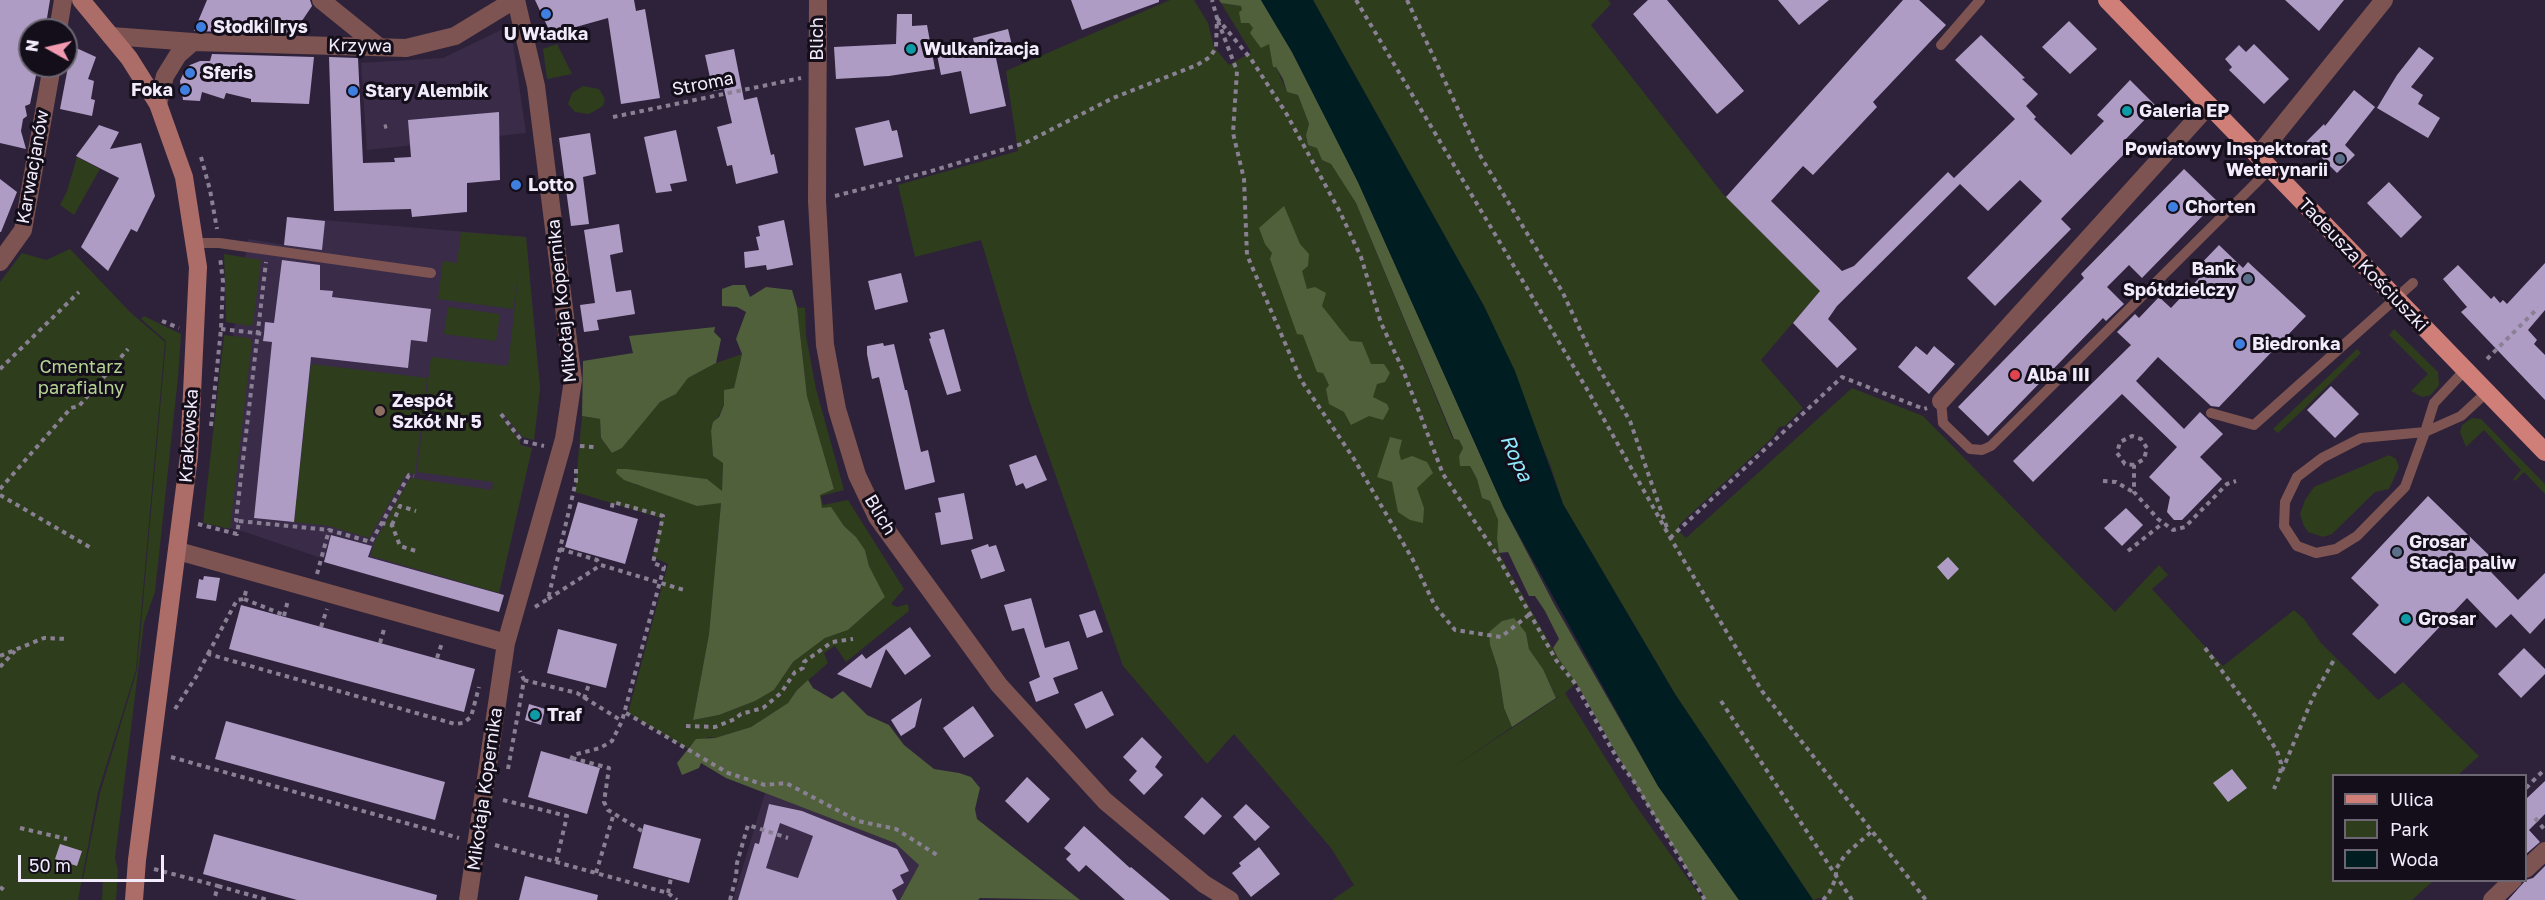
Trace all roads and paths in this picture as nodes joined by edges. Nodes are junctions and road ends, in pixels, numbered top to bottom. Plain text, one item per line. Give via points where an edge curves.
1 (63, 0) edge
2 (81, 0) edge
3 (321, 0) edge
4 (515, 0) edge
5 (818, 0) edge
6 (1212, 0) edge
7 (1356, 0) edge
8 (1407, 0) edge
9 (1980, 0) edge
10 (2107, 0) edge
11 (2385, 0) edge
12 (60, 18) edge
13 (1217, 18) junction
14 (111, 36) junction
15 (194, 42) junction
16 (1941, 45) dead end
17 (378, 46) junction
18 (50, 78) edge
19 (799, 79) dead end
20 (158, 104) junction
21 (2209, 105) junction
22 (613, 117) dead end
23 (201, 157) dead end
24 (2264, 162) junction
25 (817, 201) junction
26 (195, 243) junction
27 (219, 243) junction
28 (267, 250) junction
29 (0, 262) edge
30 (430, 273) dead end
31 (2413, 283) dead end
32 (79, 292) dead end
33 (2396, 299) junction
34 (2538, 308) dead end
35 (162, 321) dead end
36 (177, 328) dead end
37 (221, 329) junction
38 (257, 333) junction
39 (264, 334) dead end
40 (128, 349) dead end
41 (2487, 359) dead end
42 (0, 369) edge
43 (2465, 370) junction
44 (2487, 392) junction
45 (1941, 401) junction
46 (2211, 413) dead end
47 (501, 414) dead end
48 (2425, 432) junction
49 (548, 435) dead end
50 (210, 436) dead end
51 (577, 446) dead end
52 (594, 447) dead end
53 (2545, 452) edge
54 (2134, 465) junction
55 (414, 476) dead end
56 (2103, 481) dead end
57 (2236, 481) dead end
58 (0, 489) edge
59 (2134, 492) junction
60 (0, 495) edge
61 (416, 511) dead end
62 (611, 511) dead end
63 (200, 513) dead end
64 (239, 521) junction
65 (381, 523) junction
66 (2163, 523) junction
67 (198, 524) junction
68 (392, 525) junction
69 (329, 530) junction
70 (1671, 539) junction
71 (91, 548) dead end
72 (560, 549) dead end
73 (2128, 550) dead end
74 (419, 552) dead end
75 (186, 553) junction
76 (601, 565) junction
77 (248, 582) dead end
78 (660, 583) junction
79 (313, 589) junction
80 (684, 590) dead end
81 (290, 594) dead end
82 (244, 599) junction
83 (548, 599) dead end
84 (328, 605) dead end
85 (1530, 614) junction
86 (377, 620) dead end
87 (321, 627) dead end
88 (68, 639) dead end
89 (853, 639) dead end
90 (452, 642) dead end
91 (380, 643) dead end
92 (506, 643) junction
93 (2205, 648) dead end
94 (17, 649) junction
95 (208, 654) junction
96 (0, 656) edge
97 (437, 658) dead end
98 (2335, 658) dead end
99 (0, 667) edge
100 (482, 677) dead end
101 (524, 680) dead end
102 (589, 684) dead end
103 (584, 699) junction
104 (1721, 701) dead end
105 (174, 710) dead end
106 (626, 713) junction
107 (622, 721) junction
108 (686, 726) dead end
109 (171, 757) dead end
110 (2545, 769) edge
111 (2278, 780) junction
112 (2527, 787) edge
113 (2274, 789) dead end
114 (503, 800) dead end
115 (614, 813) junction
116 (2535, 818) dead end
117 (20, 828) dead end
118 (2545, 830) edge
119 (642, 831) dead end
120 (1871, 832) junction
121 (788, 838) dead end
122 (67, 839) dead end
123 (469, 840) dead end
124 (495, 845) dead end
125 (2545, 851) edge
126 (937, 855) dead end
127 (556, 862) junction
128 (2527, 868) edge
129 (154, 869) dead end
130 (596, 873) junction
131 (671, 878) dead end
132 (1836, 878) junction
133 (2512, 882) edge
134 (218, 886) junction
135 (668, 893) junction
136 (134, 900) edge
137 (214, 900) edge
138 (268, 900) edge
139 (468, 900) edge
140 (677, 900) edge
141 (730, 900) edge
142 (1230, 900) edge
143 (1706, 900) edge
144 (1823, 900) edge
145 (1852, 900) edge
146 (1926, 900) edge
147 (2492, 900) edge

1 - 12 street
2 - 14 street, Krakowska
3 - 17 street
4 - 17 street, Krzywa via 455,36 406,48
4 - 92 street, Mikołaja Kopernika via 532,61 573,380 564,439
5 - 25 street, Blich
6 - 13 path
7 - 70 path via 1588,391
8 - 70 path via 1478,152 1563,293 1594,360 1630,421
9 - 16 lane
10 - 21 main road, Tadeusza Kościuszki
11 - 24 street
13 - 25 path via 1216,48 1197,65 1113,98 1024,143
13 - 85 path via 1251,59 1286,113 1340,212 1443,474
13 - 85 path via 1237,71 1233,133 1244,180 1247,255 1301,380 1354,459 1435,606 1455,630 1501,637
14 - 15 street, Krzywa
14 - 20 street, Krakowska
15 - 17 street, Krzywa
15 - 20 street via 178,56 165,76
18 - 29 street, Karwacjanów via 23,230
19 - 22 path, Stroma
20 - 26 street, Krakowska via 184,177
21 - 24 main road, Tadeusza Kościuszki
21 - 45 street
23 - 27 path
24 - 33 main road, Tadeusza Kościuszki
24 - 45 lane via 1991,446 1970,449 1943,423
25 - 142 street, Blich via 825,345 837,409 857,475 877,517 999,685 1053,745 1105,801 1204,884
26 - 27 lane
26 - 75 street, Krakowska via 198,267
27 - 28 lane
27 - 37 path via 223,282
28 - 30 lane
28 - 38 path
31 - 33 lane
32 - 42 path
33 - 43 main road, Tadeusza Kościuszki
33 - 46 lane via 2254,425
34 - 41 path
35 - 36 path
37 - 38 path
37 - 50 path
38 - 39 path
38 - 64 path via 236,520
40 - 58 path
43 - 44 main road, Tadeusza Kościuszki
43 - 48 lane via 2434,403
44 - 48 lane via 2460,416
44 - 53 main road, Tadeusza Kościuszki
45 - 70 path via 1924,409 1842,377
47 - 49 path via 522,441 546,447
48 - 48 lane via 2361,438 2322,458 2297,477 2285,502 2284,526 2296,546 2316,553 2336,549 2357,536 2405,487
51 - 52 path
54 - 54 path via 2144,459 2147,448 2141,439 2132,436 2120,442 2117,453 2125,464
54 - 59 path
55 - 65 path via 409,476
56 - 59 path via 2116,482
57 - 66 path via 2227,484 2185,527 2173,530
59 - 66 path
60 - 71 path
61 - 68 path via 400,506
62 - 78 path via 613,502 663,516 653,563 664,567
63 - 67 path
64 - 67 path via 237,534
64 - 69 path
65 - 68 path
65 - 69 path via 371,542
66 - 73 path
67 - 75 path
68 - 74 path via 400,546
69 - 79 path
70 - 120 path via 1761,691
72 - 76 path via 597,560
75 - 79 street
75 - 136 street, Krakowska
76 - 78 path
76 - 83 path
77 - 82 path
78 - 80 path
78 - 106 path
79 - 92 street
81 - 82 path via 284,616
82 - 95 path via 237,600
84 - 87 path
85 - 143 path
86 - 91 path via 386,622
88 - 94 path via 44,638
89 - 108 path via 832,642 804,662 781,693 763,708 715,727
90 - 97 path via 443,639
92 - 139 street, Mikołaja Kopernika
93 - 111 path via 2273,744 2281,763
94 - 96 path
94 - 99 path
95 - 100 path via 455,724 471,717
95 - 105 path
98 - 111 path via 2313,697
101 - 103 path via 578,693
102 - 103 path
103 - 107 path
104 - 132 path
106 - 107 path
106 - 126 path via 728,773 765,785 786,783 858,821 896,829
107 - 115 path via 612,741 573,755 572,759 609,768 604,802
109 - 123 path
110 - 112 path
111 - 113 path
114 - 127 path via 567,816
115 - 119 path
115 - 130 path
116 - 118 path
117 - 122 path
120 - 132 path via 1845,855 1836,869
120 - 146 path
121 - 141 path via 748,825
124 - 127 path
125 - 128 street
127 - 130 path
129 - 134 path
130 - 135 path
131 - 135 path
132 - 144 path
132 - 145 path
133 - 147 street
134 - 137 path
134 - 138 path
135 - 140 path

